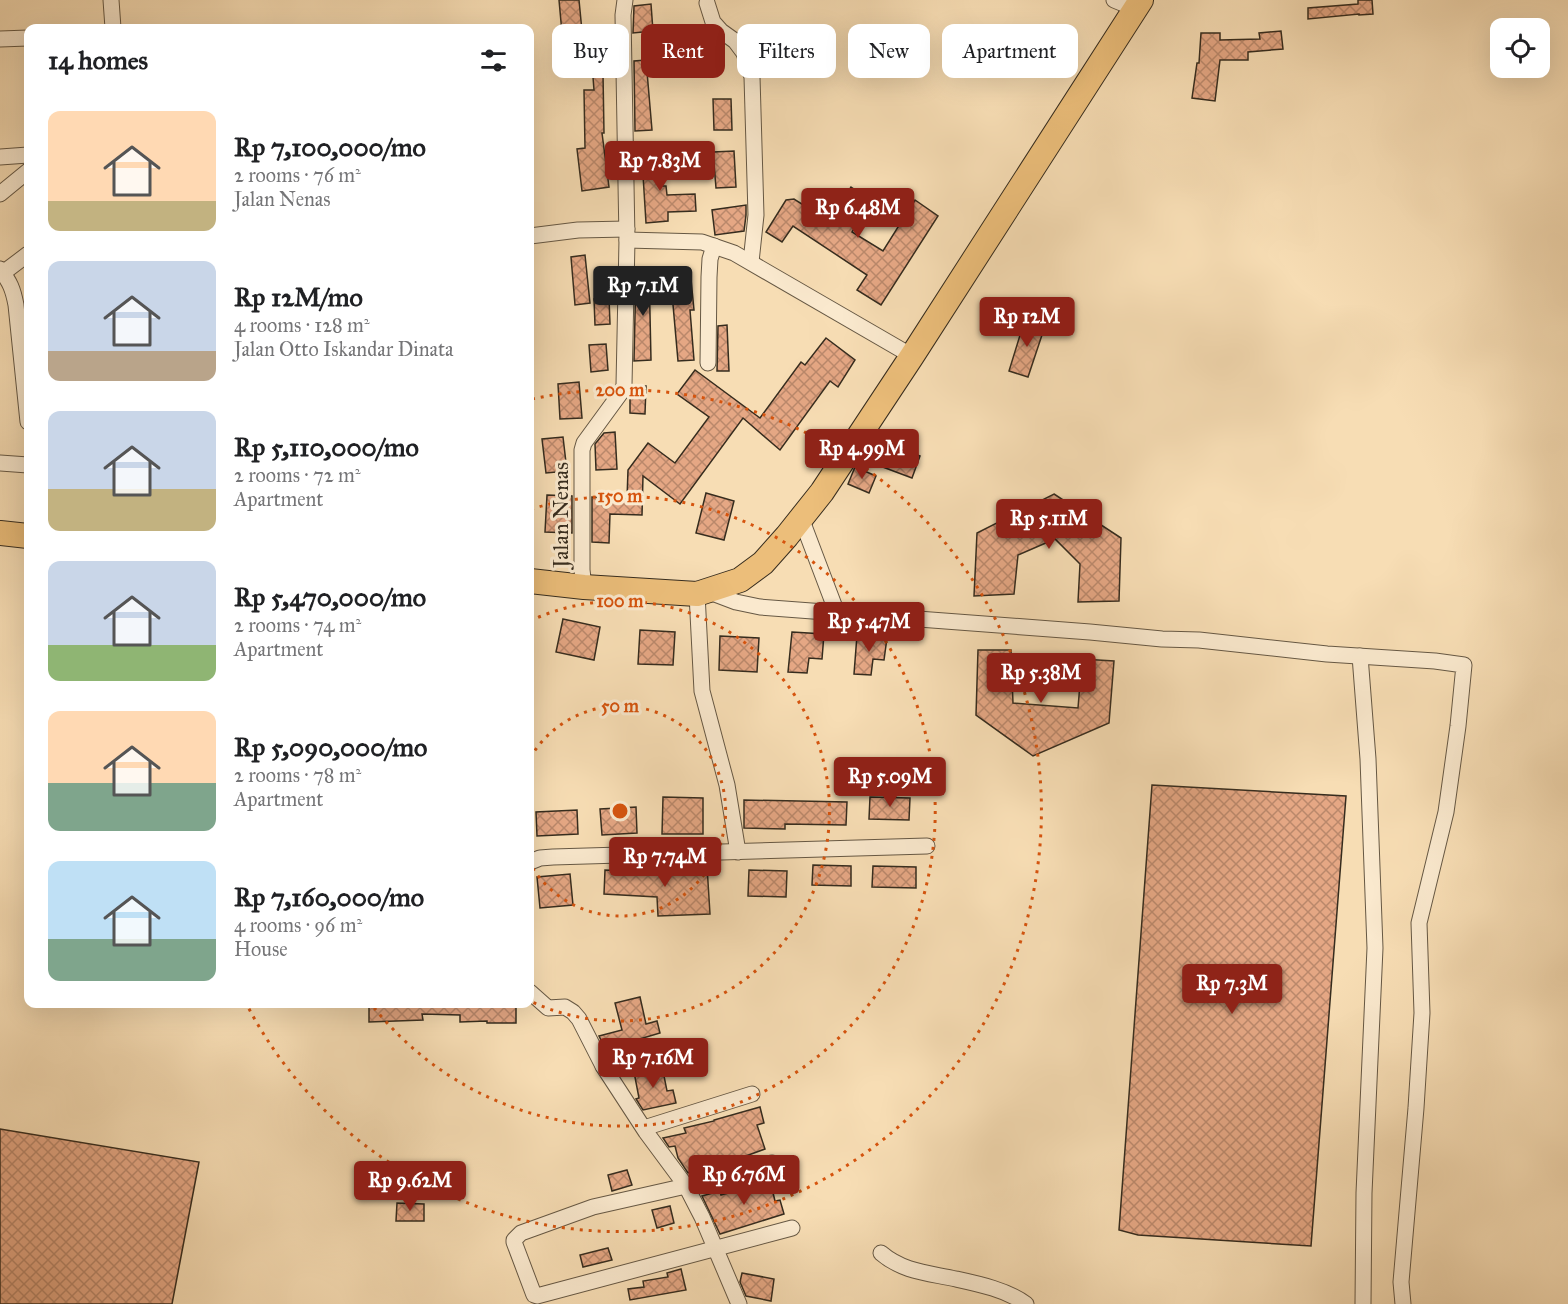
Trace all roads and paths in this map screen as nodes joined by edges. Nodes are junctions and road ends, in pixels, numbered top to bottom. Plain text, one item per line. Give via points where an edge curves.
1 (111, 0) edge
2 (625, 0) edge
3 (1114, 0) edge
4 (705, 1) edge
5 (1138, 5) edge
6 (113, 24) edge
7 (24, 38) edge
8 (0, 39) edge
9 (24, 155) edge
10 (0, 157) edge
11 (24, 174) edge
12 (0, 194) edge
13 (627, 234) junction
14 (534, 236) edge
15 (714, 246) junction
16 (24, 257) edge
17 (751, 262) junction
18 (1, 271) edge
19 (912, 356) junction
20 (708, 363) dead end
21 (24, 383) edge
22 (0, 463) edge
23 (24, 465) edge
24 (801, 518) junction
25 (0, 533) edge
26 (24, 536) edge
27 (534, 581) edge
28 (584, 587) junction
29 (702, 592) junction
30 (837, 613) junction
31 (1360, 656) junction
32 (927, 846) dead end
33 (738, 852) junction
34 (534, 860) edge
35 (534, 996) edge
36 (668, 1047) dead end
37 (603, 1066) junction
38 (752, 1095) dead end
39 (644, 1128) junction
40 (772, 1162) dead end
41 (687, 1186) junction
42 (792, 1228) dead end
43 (715, 1247) junction
44 (881, 1253) dead end
45 (536, 1299) edge
46 (739, 1304) edge
47 (1026, 1304) edge
48 (1363, 1304) edge
49 (1403, 1304) edge

1 - 6 street
2 - 13 street, Jalan Nenas
3 - 5 street
4 - 17 street via 713,22 744,53 752,77 756,215
5 - 19 main road
7 - 8 street
9 - 10 street
11 - 12 street
13 - 14 street via 578,230
13 - 15 street
13 - 28 street, Jalan Nenas via 624,385 582,450
15 - 17 street
15 - 20 street via 709,277
16 - 18 street
17 - 19 street
18 - 21 street via 12,288 16,305
19 - 24 main road
22 - 23 street
24 - 29 main road via 763,563 740,580
24 - 30 street
25 - 26 main road
27 - 28 main road
28 - 29 main road
29 - 30 street via 760,607
29 - 33 street via 702,691 727,785
30 - 31 street
31 - 48 street via 1375,948
31 - 49 street via 1464,665 1446,812 1419,923 1422,1013 1401,1282
32 - 33 street
33 - 34 street
35 - 37 street via 548,1008 565,1007 573,1012
36 - 37 street
37 - 39 street
38 - 39 street
39 - 41 street
40 - 41 street
41 - 43 street
41 - 45 street via 593,1207 521,1233 514,1242
42 - 43 street
43 - 45 street
43 - 46 street
44 - 47 street via 905,1269 999,1291

